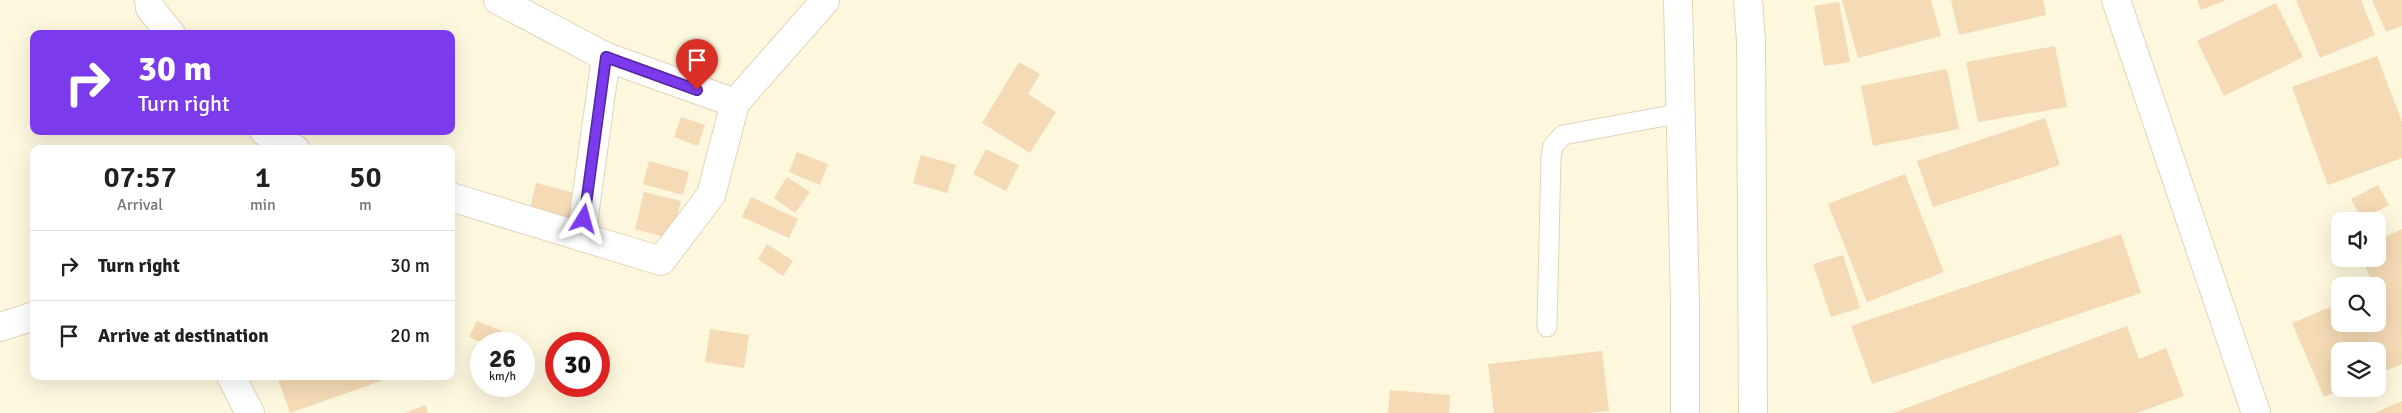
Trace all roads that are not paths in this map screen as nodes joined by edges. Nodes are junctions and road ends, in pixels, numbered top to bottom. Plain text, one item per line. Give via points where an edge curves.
1 (498, 0) edge
2 (1678, 0) edge
3 (1748, 0) edge
4 (2116, 0) edge
5 (826, 1) edge
6 (151, 3) edge
7 (168, 30) edge
8 (606, 57) junction
9 (735, 103) junction
10 (1682, 112) junction
11 (270, 135) edge
12 (285, 145) edge
13 (455, 198) edge
14 (581, 237) junction
15 (30, 316) edge
16 (0, 327) edge
17 (1547, 327) dead end
18 (233, 380) edge
19 (250, 413) edge
20 (1685, 413) edge
21 (1753, 413) edge
22 (2256, 413) edge

1 - 8 street
2 - 10 street
3 - 21 street via 1752,40
4 - 22 street
5 - 9 street
6 - 7 street
8 - 9 street
8 - 14 street
9 - 14 street via 710,195 661,261
10 - 17 lane via 1564,136 1553,146
10 - 20 street
11 - 12 street
13 - 14 street
15 - 16 street
18 - 19 street

